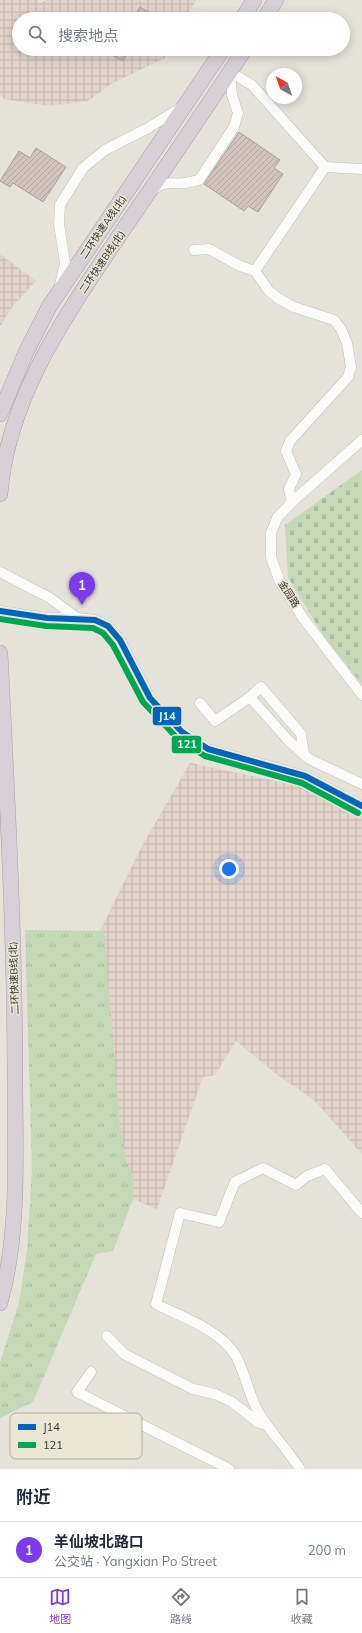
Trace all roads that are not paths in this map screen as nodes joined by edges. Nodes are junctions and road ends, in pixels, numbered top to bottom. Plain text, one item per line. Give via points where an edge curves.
1 (254, 0) edge
2 (276, 0) edge
3 (246, 12) edge
4 (268, 12) edge
5 (218, 56) edge
6 (240, 56) edge
7 (230, 72) junction
8 (187, 103) junction
9 (325, 167) junction
10 (362, 169) edge
11 (147, 194) junction
12 (194, 250) dead end
13 (255, 271) junction
14 (58, 294) junction
15 (0, 414) edge
16 (362, 440) edge
17 (0, 494) edge
18 (292, 502) junction
19 (0, 572) edge
20 (0, 611) edge
21 (77, 618) junction
22 (0, 653) edge
23 (362, 695) edge
24 (250, 697) junction
25 (200, 703) dead end
26 (304, 755) junction
27 (362, 784) edge
28 (362, 806) edge
29 (362, 1213) edge
30 (0, 1303) edge
31 (107, 1336) dead end
32 (91, 1372) dead end
33 (118, 1413) edge
34 (142, 1425) edge
35 (269, 1426) junction
36 (229, 1469) edge
37 (300, 1469) edge

1 - 3 highway
2 - 4 highway
5 - 8 highway, 二环快速A线(北)
6 - 7 highway, 二环快速B线(北)
7 - 9 street via 252,85
7 - 11 highway, 二环快速B线(北)
7 - 11 street via 232,95 238,113 234,127 199,180 185,183 170,182 157,186
8 - 14 highway, 二环快速A线(北)
8 - 14 street via 159,122 105,150 83,168 60,205 59,224 65,263
9 - 10 street
9 - 13 street
11 - 17 highway, 二环快速B线(北) via 74,303 44,355 20,409 5,464
12 - 13 street via 209,249
13 - 18 street via 269,292 279,299 294,307 334,320 347,343 351,367 348,377 290,441 286,451 296,474 289,489
14 - 15 highway, 二环快速A线(北) via 26,352
16 - 18 street, 金园路
18 - 23 street, 金园路 via 277,518 272,533 271,557 279,580 303,618
19 - 21 street via 50,598
20 - 21 street via 47,618
21 - 28 street via 95,620 108,626 120,640 150,698 182,732 208,749 305,776
22 - 30 highway, 二环快速B线(北) via 15,998 16,1170 11,1249
24 - 25 street via 215,720
24 - 26 street
24 - 26 street via 261,687 301,734
26 - 27 street
29 - 35 street via 325,1169 307,1176 296,1185 263,1168 235,1182 219,1222 180,1213 156,1304 217,1335 229,1346 261,1416
31 - 35 street via 124,1354 194,1389 215,1394 232,1402 259,1423
32 - 33 street via 77,1392
34 - 36 street
35 - 37 street

